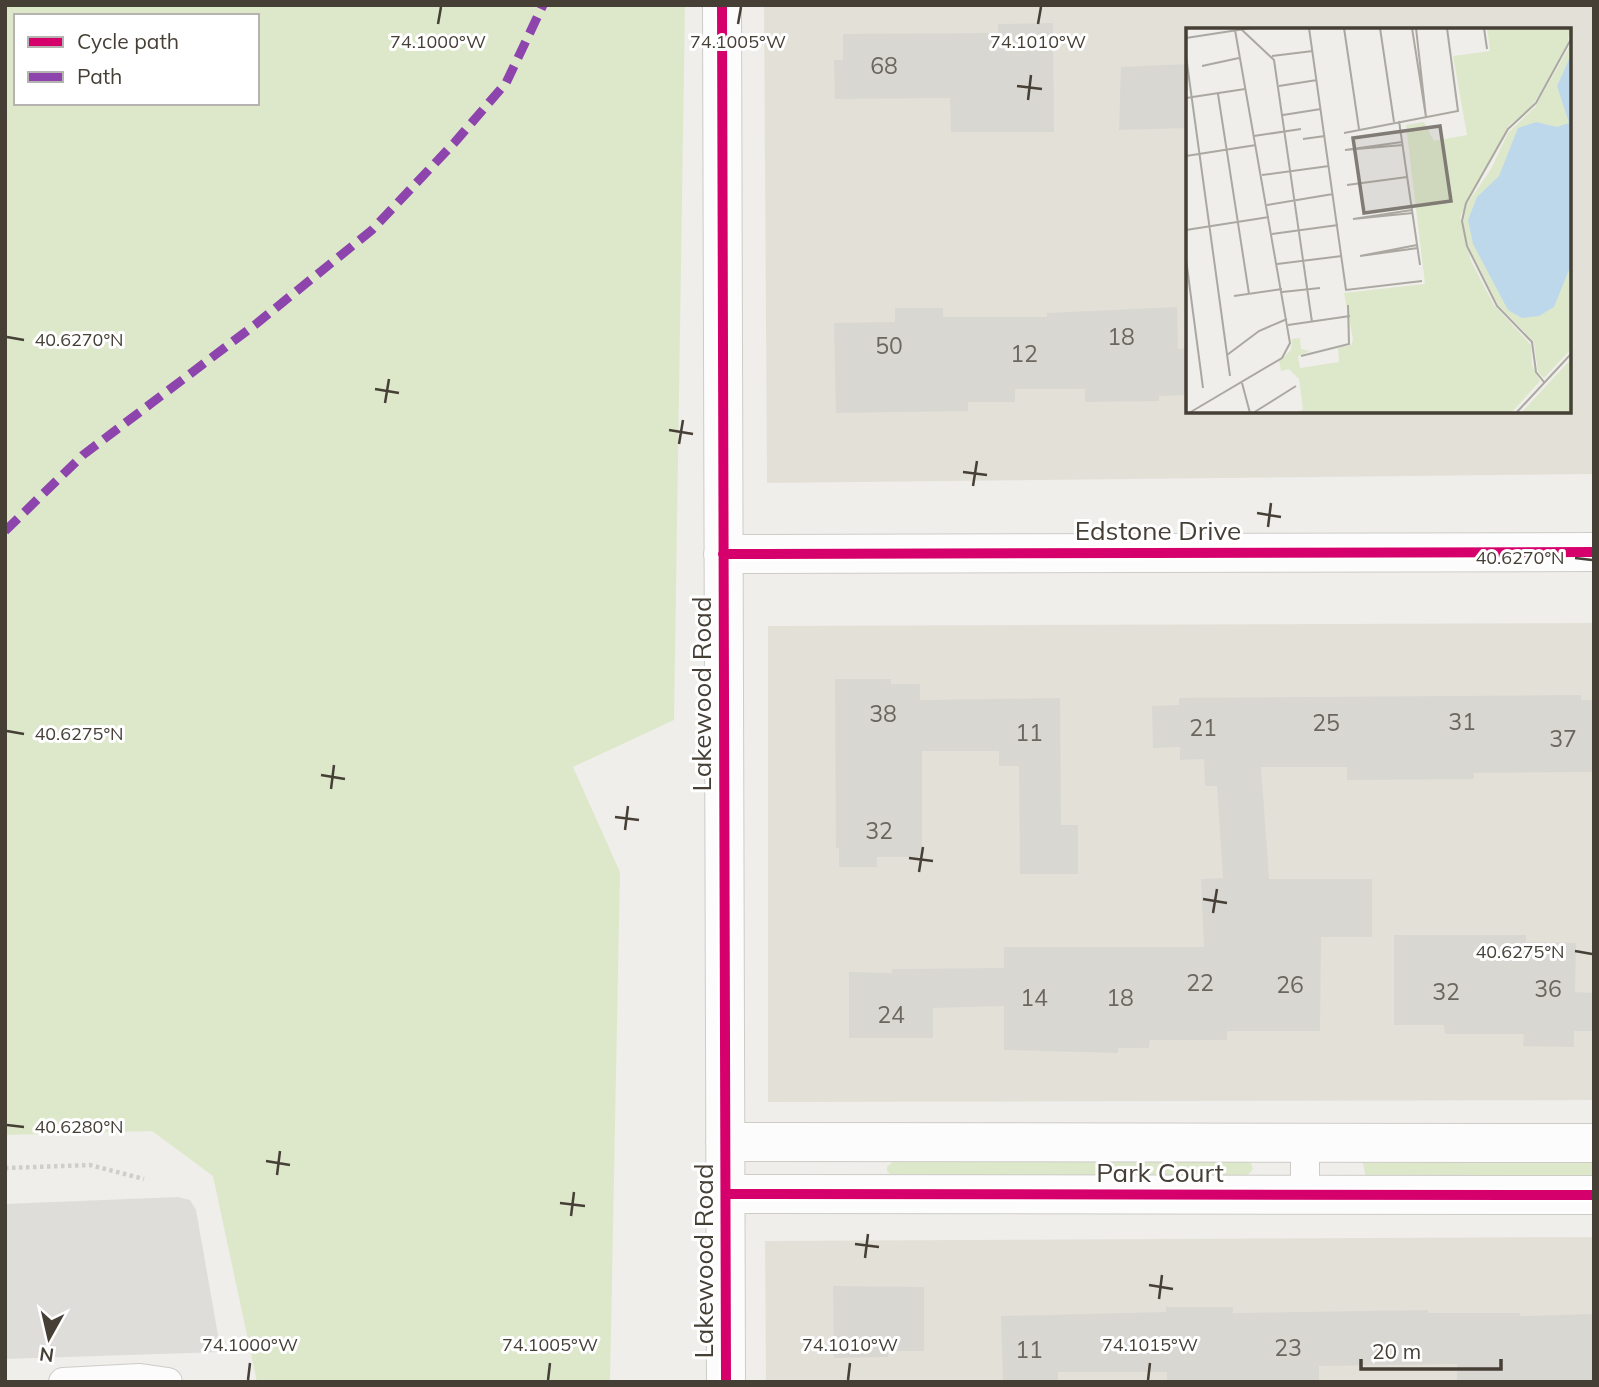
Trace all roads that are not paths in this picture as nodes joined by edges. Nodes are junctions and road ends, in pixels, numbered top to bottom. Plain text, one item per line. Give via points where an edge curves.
1 (722, 5) edge
2 (1594, 552) edge
3 (723, 554) junction
4 (725, 1142) junction
5 (1305, 1143) junction
6 (1594, 1143) edge
7 (726, 1194) junction
8 (1305, 1195) junction
9 (1594, 1195) edge
10 (63, 1382) edge
11 (168, 1382) edge
12 (726, 1382) edge

1 - 3 street, Lakewood Road
2 - 3 street, Edstone Drive
3 - 4 street, Lakewood Road
4 - 5 street, Park Court
4 - 7 street, Lakewood Road
5 - 6 street, Park Court
5 - 8 lane
7 - 8 street, Park Court
7 - 12 street, Lakewood Road
8 - 9 street, Park Court
10 - 11 lane via 140,1378

